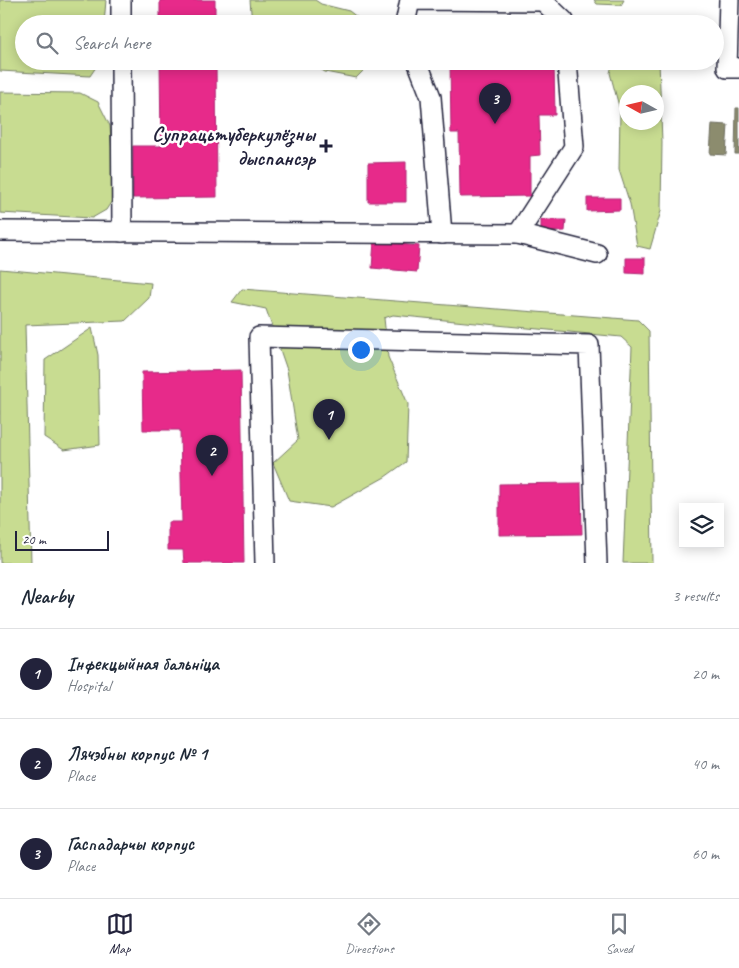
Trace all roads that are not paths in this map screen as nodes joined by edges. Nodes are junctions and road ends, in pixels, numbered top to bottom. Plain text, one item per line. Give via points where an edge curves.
1 (121, 0) edge
2 (729, 0) edge
3 (121, 15) edge
4 (407, 15) edge
5 (558, 15) edge
6 (739, 68) edge
7 (121, 70) edge
8 (421, 70) edge
9 (568, 70) edge
10 (0, 231) edge
11 (122, 232) junction
12 (442, 234) junction
13 (518, 234) junction
14 (597, 254) dead end
15 (265, 563) edge
16 (597, 563) edge

1 - 3 lane
2 - 6 lane via 727,68
4 - 5 lane via 410,0 543,1
7 - 11 lane
8 - 12 lane via 431,97
9 - 13 lane via 574,147
10 - 11 lane
11 - 12 lane
12 - 13 lane
13 - 14 lane
15 - 16 lane via 259,337 589,345

